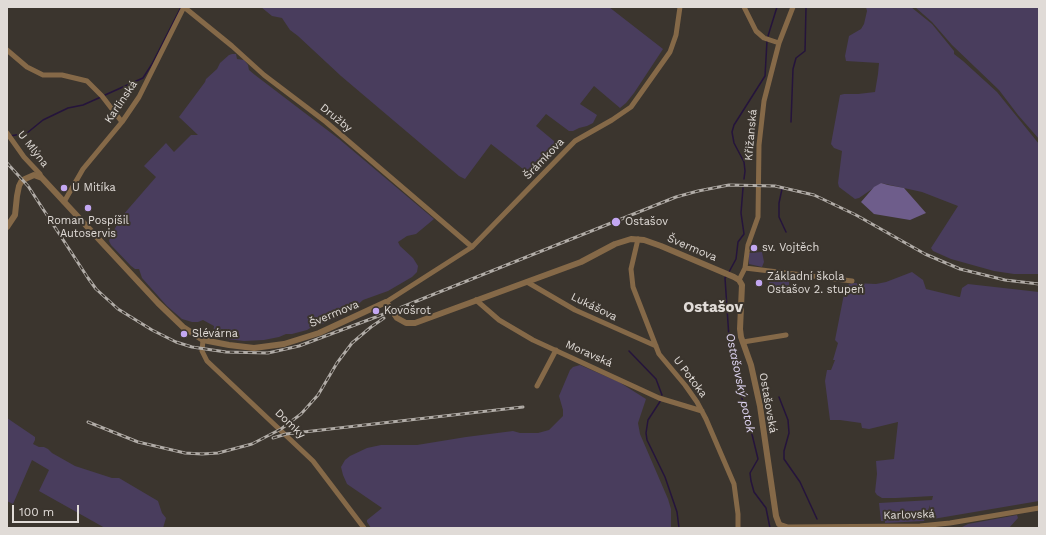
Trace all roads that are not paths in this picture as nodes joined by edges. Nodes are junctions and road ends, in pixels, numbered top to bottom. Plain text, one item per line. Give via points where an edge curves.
1 (184, 7) edge
2 (680, 7) edge
3 (744, 7) edge
4 (793, 7) edge
5 (779, 43) junction
6 (7, 50) edge
7 (122, 122) junction
8 (9, 135) edge
9 (42, 178) junction
10 (64, 202) junction
11 (7, 227) edge
12 (638, 239) junction
13 (472, 247) junction
14 (745, 268) junction
15 (739, 280) junction
16 (852, 281) dead end
17 (527, 282) junction
18 (476, 300) junction
19 (386, 302) junction
20 (786, 335) dead end
21 (203, 340) junction
22 (743, 342) junction
23 (656, 346) junction
24 (556, 350) junction
25 (537, 386) dead end
26 (702, 411) junction
27 (1039, 508) edge
28 (778, 527) edge
29 (364, 528) edge
30 (738, 528) edge

1 - 7 street, Karlinská via 139,97
1 - 13 street, Družby via 264,75 326,122
2 - 13 street, Šrámkova via 676,35 670,52 631,107 575,141
3 - 5 street via 756,31 764,38
4 - 5 street, Křižanská
5 - 14 street, Křižanská via 764,101 759,145 758,217 748,245
6 - 7 street via 27,67 43,75 62,75 87,81
7 - 10 street, Karlinská via 83,169
8 - 9 street, U Mlýna
9 - 10 street, Švermova
9 - 11 street via 34,175 21,182 15,215
10 - 21 street, Švermova via 175,320
12 - 15 street, Švermova
12 - 17 street, Švermova via 616,244 581,262
12 - 23 street, U Potoka via 630,269 633,287
13 - 19 street, Šrámkova
14 - 15 street, Křižanská
14 - 16 street
15 - 22 street, Ostašovská via 742,285 740,325
17 - 18 street, Švermova
17 - 23 street, Lukášova via 575,310
18 - 19 street, Švermova via 415,324 397,318
18 - 24 street, Moravská via 499,320
19 - 21 street, Švermova via 320,333 284,344 254,348
20 - 22 street
21 - 29 street, Domky via 202,351 207,361 314,461
22 - 28 street, Ostašovská via 760,406
23 - 26 street, U Potoka via 659,354 685,385
24 - 25 street
24 - 26 street, Moravská via 659,398
26 - 30 street, U Potoka via 734,484
27 - 28 street, Karlovská via 920,526

